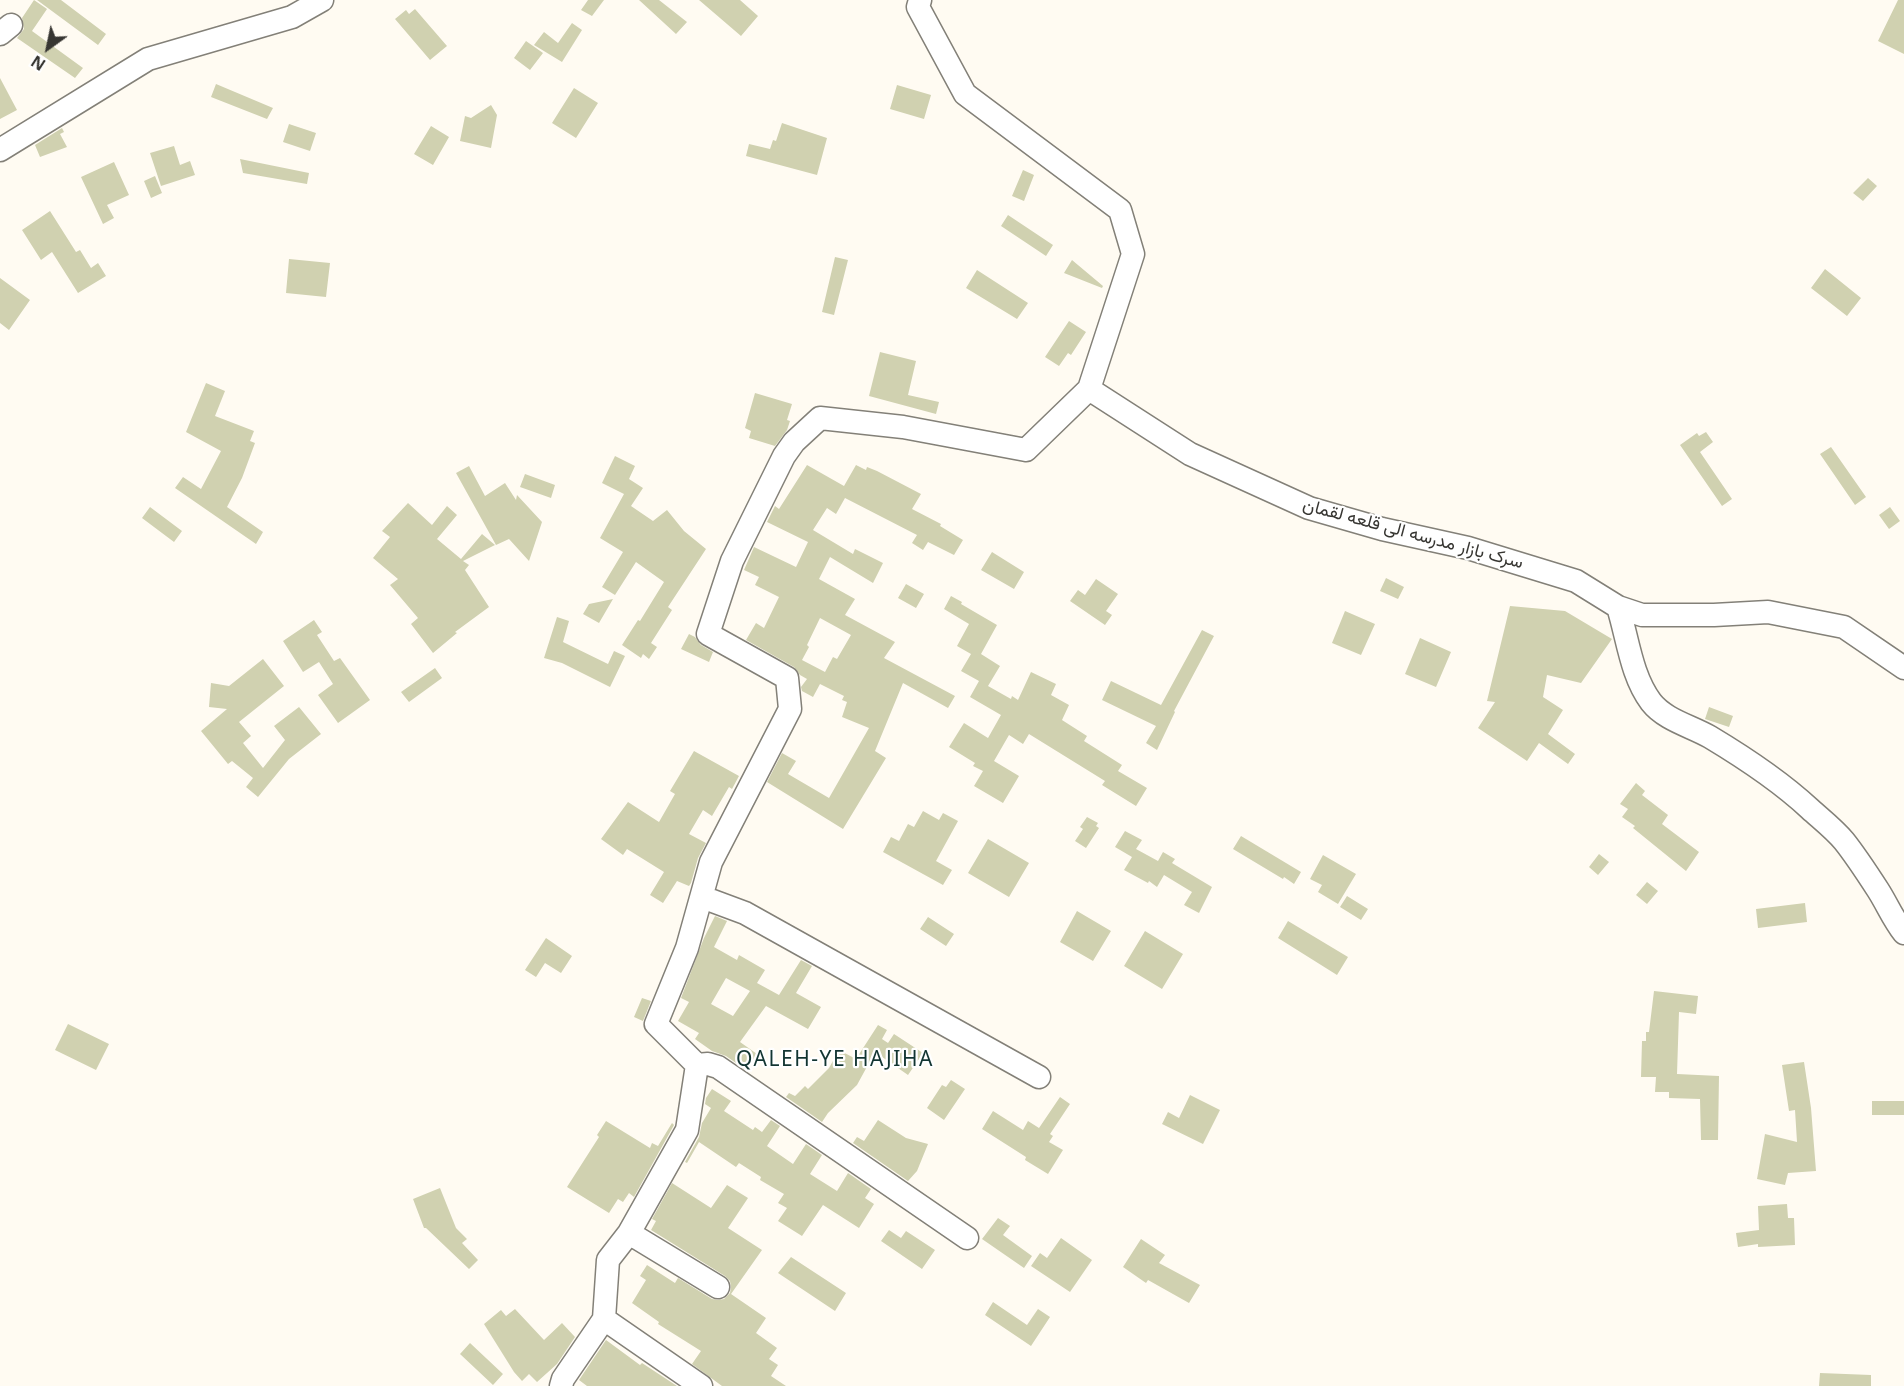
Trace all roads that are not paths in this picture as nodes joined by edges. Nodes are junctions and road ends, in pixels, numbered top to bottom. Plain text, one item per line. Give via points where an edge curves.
1 (322, 0) edge
2 (920, 0) edge
3 (0, 150) edge
4 (1089, 388) junction
5 (1618, 608) junction
6 (1904, 668) edge
7 (702, 897) junction
8 (1904, 933) edge
9 (697, 1065) junction
10 (1039, 1077) dead end
11 (629, 1233) junction
12 (967, 1238) dead end
13 (718, 1287) dead end
14 (604, 1319) junction
15 (561, 1386) edge
16 (701, 1386) edge

1 - 3 street via 292,17 148,59
2 - 4 street via 918,7 965,94 1120,210 1133,254
4 - 5 street, سرک بازار مدرسه الی قلعه لقمان via 1190,454 1309,508 1468,548 1576,581
4 - 7 street via 1026,450 903,427 820,418 794,442 732,561 708,634 787,678 790,709 711,862
5 - 6 street, سرک بازار مدرسه الی قلعه لقمان via 1642,615 1768,612 1844,627
5 - 8 street via 1631,660 1652,703 1664,714 1754,763 1808,807 1843,840
7 - 9 street via 687,948 656,1024
7 - 10 street via 745,913
9 - 11 street via 687,1130
9 - 12 street via 718,1067
11 - 13 street
11 - 14 street via 608,1260
14 - 15 street
14 - 16 street

